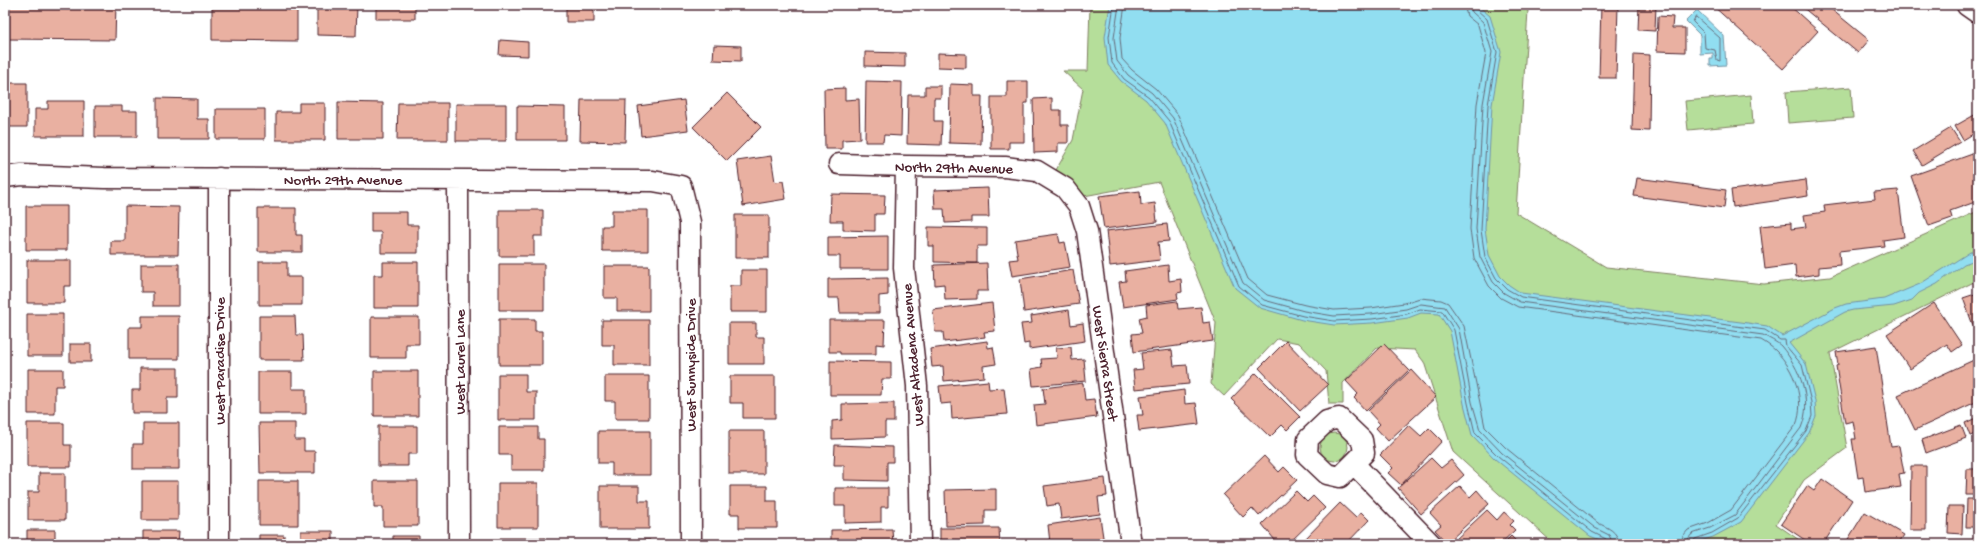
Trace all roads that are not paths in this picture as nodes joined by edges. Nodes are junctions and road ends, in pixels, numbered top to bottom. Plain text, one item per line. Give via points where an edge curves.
1 (1968, 5) edge
2 (1978, 12) edge
3 (839, 164) dead end
4 (906, 166) junction
5 (5, 177) edge
6 (219, 178) junction
7 (458, 180) junction
8 (681, 186) joint
9 (1065, 188) joint
10 (1354, 464) dead end
11 (219, 544) edge
12 (459, 544) edge
13 (691, 544) edge
14 (920, 544) edge
15 (1131, 544) edge
16 (1431, 544) edge

1 - 2 street
3 - 4 street, North 29th Avenue
4 - 9 street, North 29th Avenue via 1005,167 1036,171
4 - 14 street, West Altadena Avenue via 904,268 917,386
5 - 6 street, North 29th Avenue via 22,175
6 - 7 street, North 29th Avenue
6 - 11 street, West Paradise Drive
7 - 8 street, North 29th Avenue via 653,181
7 - 12 street, West Laurel Lane
8 - 13 street, West Sunnyside Drive via 690,222
9 - 15 street, West Sierra Street via 1080,206 1087,231
10 - 16 street

